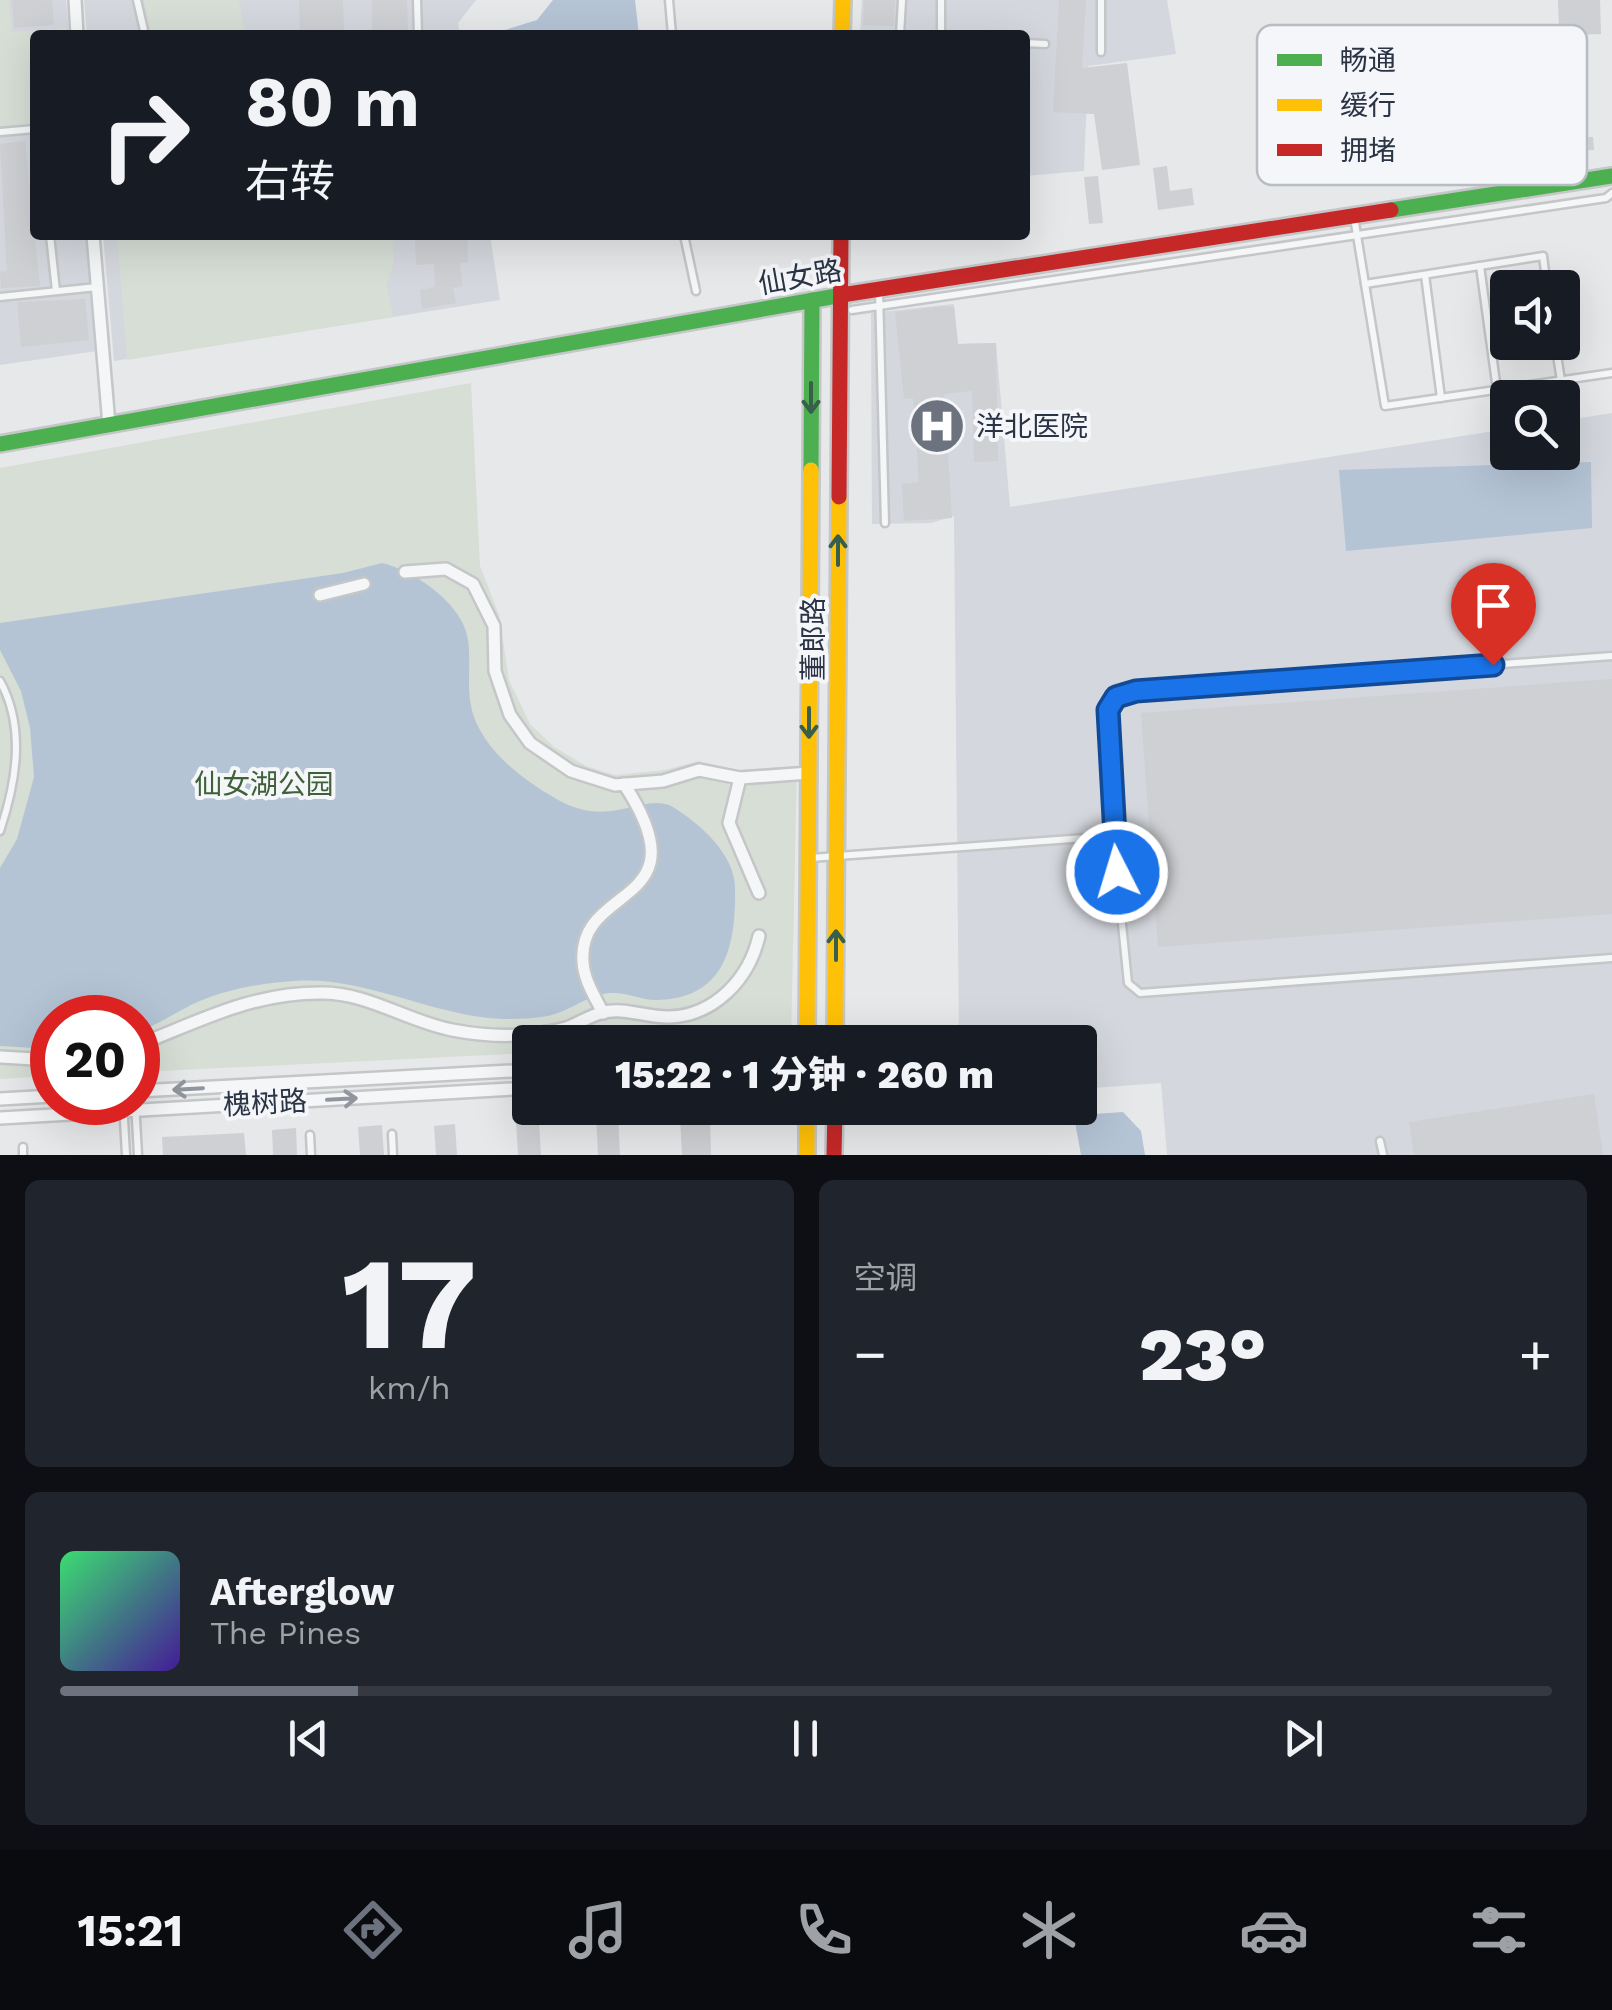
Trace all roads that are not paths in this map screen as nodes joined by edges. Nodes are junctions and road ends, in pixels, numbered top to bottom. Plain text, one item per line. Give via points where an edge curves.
1 (74, 0) edge
2 (137, 0) edge
3 (417, 0) edge
4 (669, 0) edge
5 (843, 0) edge
6 (902, 0) edge
7 (942, 0) edge
8 (1101, 0) edge
9 (77, 30) edge
10 (144, 30) edge
11 (418, 30) edge
12 (672, 30) edge
13 (842, 30) edge
14 (900, 30) edge
15 (941, 30) edge
16 (1030, 43) edge
17 (1045, 44) dead end
18 (1101, 52) dead end
19 (30, 129) edge
20 (0, 132) edge
21 (1612, 176) edge
22 (1587, 180) edge
23 (1554, 185) edge
24 (1612, 193) edge
25 (1354, 216) junction
26 (1357, 236) junction
27 (51, 240) edge
28 (93, 240) edge
29 (685, 240) edge
30 (841, 240) edge
31 (1480, 266) junction
32 (1545, 270) edge
33 (1424, 274) junction
34 (1365, 284) junction
35 (98, 287) junction
36 (56, 291) junction
37 (696, 291) dead end
38 (840, 295) junction
39 (0, 297) edge
40 (880, 298) junction
41 (812, 300) junction
42 (852, 310) dead end
43 (1558, 360) edge
44 (1612, 373) edge
45 (1496, 380) edge
46 (1561, 380) joint
47 (1490, 391) edge
48 (1441, 398) junction
49 (108, 425) junction
50 (0, 444) edge
51 (885, 523) dead end
52 (408, 571) dead end
53 (364, 584) dead end
54 (320, 595) dead end
55 (1612, 656) edge
56 (0, 681) edge
57 (809, 772) junction
58 (740, 778) junction
59 (624, 784) junction
60 (0, 831) edge
61 (1113, 836) junction
62 (836, 856) junction
63 (808, 858) junction
64 (759, 893) dead end
65 (759, 936) dead end
66 (1612, 958) edge
67 (603, 1013) junction
68 (808, 1025) edge
69 (835, 1025) edge
70 (160, 1036) edge
71 (0, 1057) edge
72 (30, 1059) edge
73 (512, 1071) edge
74 (512, 1089) edge
75 (160, 1090) edge
76 (30, 1097) edge
77 (0, 1099) edge
78 (160, 1106) edge
79 (30, 1115) edge
80 (0, 1118) edge
81 (128, 1125) edge
82 (133, 1125) edge
83 (807, 1125) edge
84 (835, 1125) edge
85 (392, 1134) dead end
86 (310, 1135) dead end
87 (1380, 1140) dead end
88 (126, 1155) edge
89 (138, 1155) edge
90 (311, 1155) edge
91 (394, 1155) edge
92 (807, 1155) edge
93 (834, 1155) edge
94 (1382, 1155) edge

1 - 9 street
2 - 10 lane
3 - 11 lane
4 - 12 lane
5 - 13 street
6 - 14 lane
7 - 15 lane
8 - 18 lane
16 - 17 lane
19 - 20 lane
21 - 22 street, 仙女路
23 - 25 street, 仙女路
24 - 26 lane
25 - 26 lane
25 - 40 street, 仙女路
26 - 34 lane
26 - 40 lane
27 - 36 lane
28 - 35 street
29 - 37 lane
30 - 38 street, 董郎路
31 - 32 lane via 1543,256
31 - 33 lane
31 - 45 lane
33 - 34 lane
33 - 48 lane
34 - 48 lane via 1385,406
35 - 36 lane
35 - 49 street
36 - 39 lane
38 - 40 street, 仙女路
38 - 41 street, 仙女路
62 -> 38 street, 董郎路
40 - 42 lane
40 - 51 lane
41 - 49 street, 仙女路
41 -> 57 street, 董郎路
43 - 46 lane
44 - 46 lane
47 - 48 lane
49 - 50 street, 仙女路
52 - 59 street via 446,569 483,598 494,626 497,683 530,742 571,771
53 - 54 street
55 - 61 lane via 1116,697 1108,710
56 - 60 lane via 16,748
57 - 58 street
57 - 63 street, 董郎路
58 - 59 street via 698,770
58 - 64 street via 729,823
59 - 67 street via 648,827 650,865 637,888 601,916 587,937 582,962
61 - 62 lane
61 - 66 lane via 1128,982 1140,993
62 - 63 lane
69 -> 62 street, 董郎路
63 - 68 street, 董郎路
65 - 67 street via 739,980 711,1006 670,1017
67 - 70 street via 564,1028 482,1034 449,1030 362,998 301,993 235,1004
71 - 72 street
73 -> 75 street, 槐树路
78 -> 74 street, 槐树路
76 - 77 street
79 - 80 street, 槐树路
81 - 88 lane
82 - 89 lane
83 - 92 street
84 - 93 street
85 - 91 lane
86 - 90 lane
87 - 94 lane

